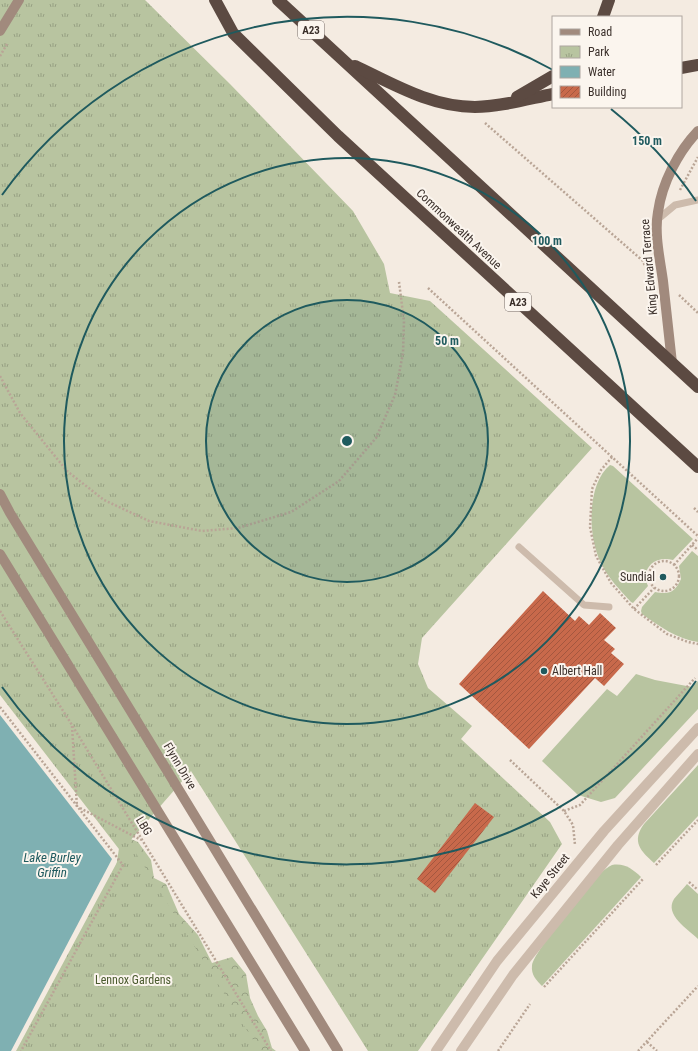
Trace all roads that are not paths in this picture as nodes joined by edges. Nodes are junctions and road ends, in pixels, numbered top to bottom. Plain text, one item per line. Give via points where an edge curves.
1 (19, 0) edge
2 (215, 0) edge
3 (278, 0) edge
4 (609, 0) edge
5 (603, 16) edge
6 (0, 32) edge
7 (343, 60) junction
8 (698, 64) edge
9 (682, 68) edge
10 (552, 77) edge
11 (552, 94) edge
12 (507, 102) junction
13 (698, 131) edge
14 (698, 200) edge
15 (657, 220) junction
16 (672, 363) junction
17 (698, 387) edge
18 (698, 467) edge
19 (0, 494) edge
20 (519, 547) dead end
21 (0, 554) edge
22 (609, 607) dead end
23 (698, 728) edge
24 (698, 754) edge
25 (304, 1051) edge
26 (338, 1051) edge
27 (436, 1051) edge
28 (461, 1051) edge

1 - 6 main road
2 - 18 highway, Commonwealth Avenue / A23 via 233,33 338,136
3 - 7 highway, A23
4 - 5 highway
7 - 12 highway via 425,98 448,105 476,107
7 - 16 highway, A23
8 - 9 highway
10 - 12 highway
11 - 12 highway
13 - 15 main road, King Edward Terrace via 682,151 667,180 660,199
14 - 15 lane via 675,205
15 - 16 main road, King Edward Terrace
16 - 17 highway, A23
19 - 26 main road, Flynn Drive
20 - 22 lane via 584,605
21 - 25 main road
23 - 27 street, Kaye Street via 604,831 497,961
24 - 28 street via 618,845 513,975

